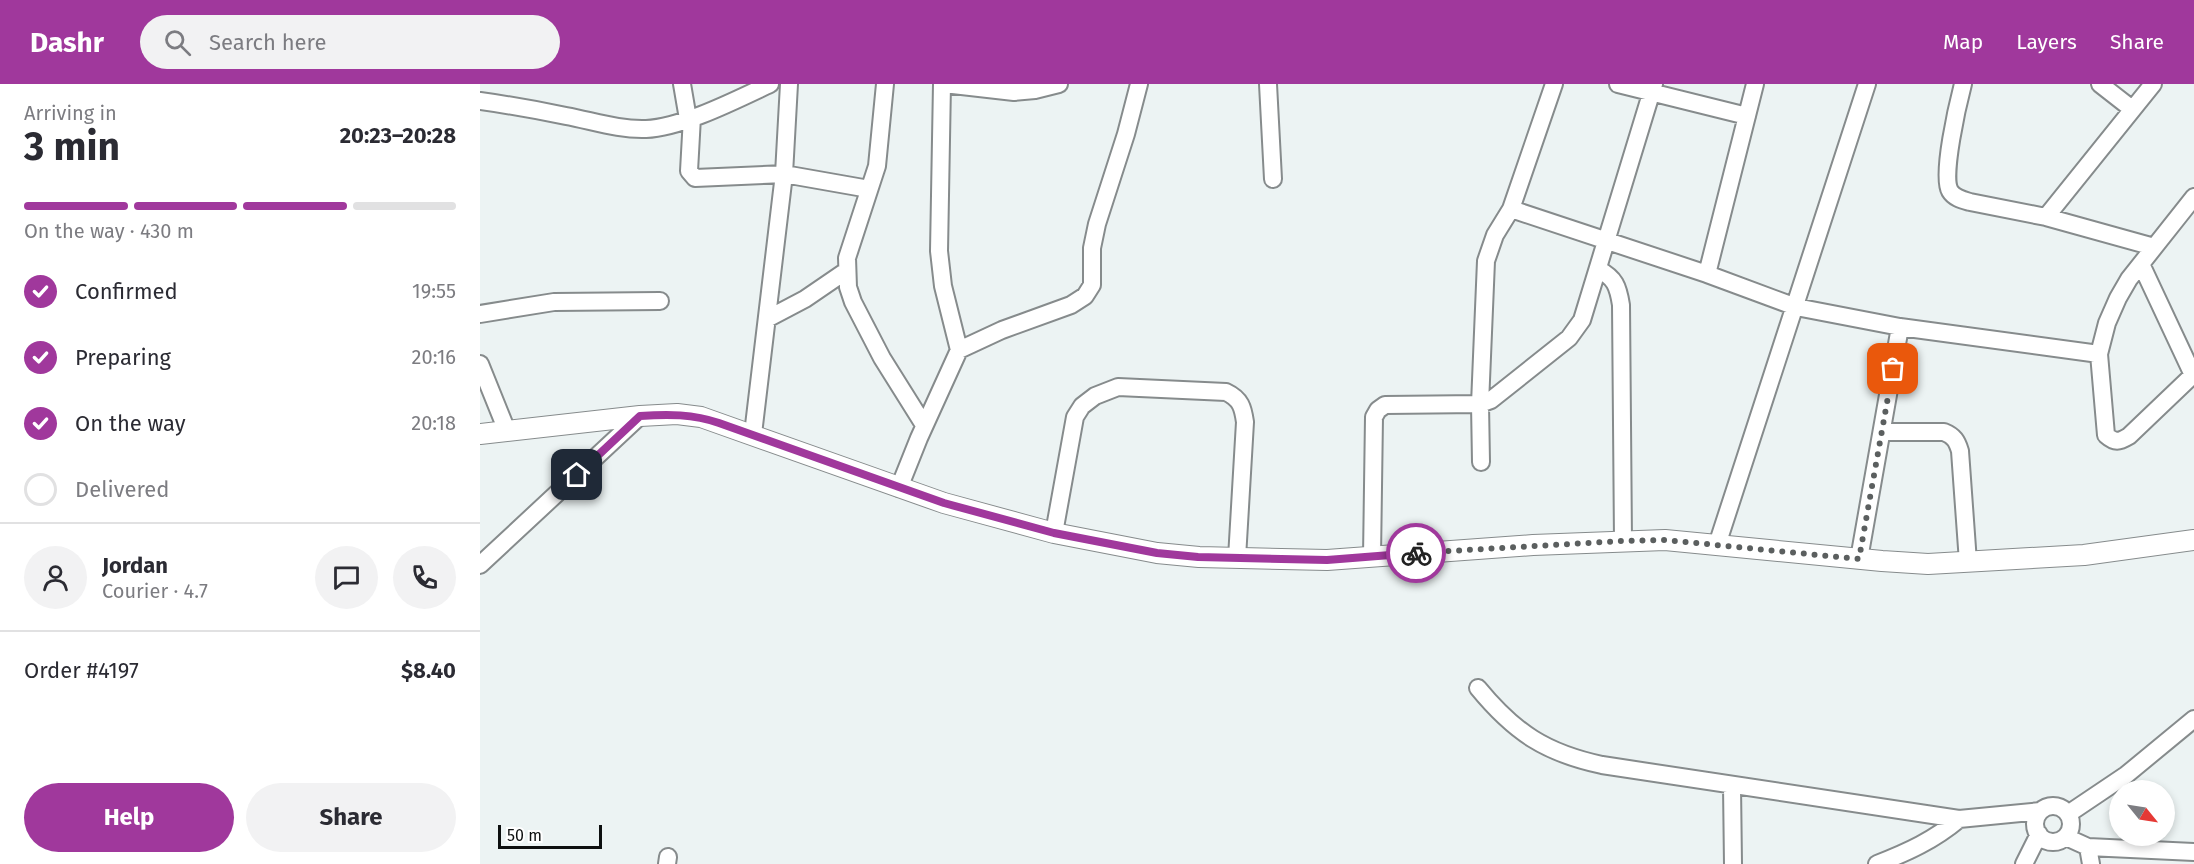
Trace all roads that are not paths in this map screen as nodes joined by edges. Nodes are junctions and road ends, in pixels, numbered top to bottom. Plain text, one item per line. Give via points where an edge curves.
1 (682, 84) edge
2 (770, 84) edge
3 (789, 84) edge
4 (885, 84) edge
5 (943, 84) edge
6 (1059, 84) edge
7 (1139, 84) edge
8 (1268, 84) edge
9 (1554, 84) edge
10 (1618, 84) edge
11 (1755, 84) edge
12 (1867, 84) edge
13 (1963, 84) edge
14 (2100, 84) edge
15 (2153, 84) edge
16 (1653, 88) edge
17 (480, 101) edge
18 (2133, 109) junction
19 (1747, 116) junction
20 (690, 118) junction
21 (784, 174) junction
22 (1273, 179) dead end
23 (869, 189) junction
24 (2194, 197) edge
25 (1511, 209) junction
26 (2046, 218) junction
27 (1607, 241) junction
28 (2154, 247) junction
29 (2141, 264) junction
30 (1598, 268) junction
31 (846, 271) junction
32 (1707, 274) junction
33 (660, 301) dead end
34 (1796, 307) junction
35 (480, 314) edge
36 (767, 319) junction
37 (1899, 327) junction
38 (959, 350) junction
39 (2100, 354) junction
40 (480, 364) edge
41 (2194, 375) edge
42 (1480, 404) junction
43 (640, 416) junction
44 (924, 425) junction
45 (507, 431) junction
46 (1882, 432) junction
47 (480, 434) edge
48 (753, 434) junction
49 (1481, 462) dead end
50 (899, 488) junction
51 (1054, 533) junction
52 (2194, 540) edge
53 (1623, 541) junction
54 (1717, 545) junction
55 (1372, 557) junction
56 (1237, 558) junction
57 (1859, 559) junction
58 (1968, 562) junction
59 (480, 565) edge
60 (1478, 688) dead end
61 (2194, 719) edge
62 (1732, 786) junction
63 (2041, 811) junction
64 (2068, 814) junction
65 (1959, 819) junction
66 (2039, 834) junction
67 (2066, 837) junction
68 (2194, 852) edge
69 (2090, 856) edge
70 (1733, 864) edge
71 (1878, 864) edge
72 (2024, 864) edge

1 - 20 street
2 - 20 street
3 - 21 street
4 - 23 street via 877,166
5 - 6 street via 1014,92
5 - 38 street via 939,251 943,286
7 - 38 street via 1097,224 1092,248 1092,285 1085,296
8 - 22 street
9 - 25 street
10 - 16 street
11 - 19 street
12 - 34 street
13 - 26 street via 1947,165 1950,192 1958,199
14 - 18 street
15 - 18 street
16 - 19 street
16 - 27 street
17 - 20 street via 618,128 648,129
18 - 26 street
19 - 32 street
20 - 21 street via 692,176 700,179
21 - 23 street
21 - 36 street
23 - 31 street
24 - 28 street
25 - 27 street
25 - 42 street via 1495,235 1486,261
26 - 28 street
27 - 30 street
27 - 32 street
28 - 29 street
29 - 39 street via 2118,297
29 - 41 street
30 - 42 street via 1577,330 1506,389
30 - 53 street via 1617,283 1621,305
31 - 36 street
31 - 44 street via 858,311
32 - 34 street
33 - 35 street via 554,302
34 - 37 street
34 - 54 street
36 - 48 street
37 - 39 street
37 - 46 street
38 - 44 street
39 - 41 street via 2105,429 2113,441 2129,436
40 - 45 street
42 - 49 street
42 - 55 street via 1385,405 1378,410 1374,417
43 - 45 street
43 - 48 street via 701,417
43 - 59 street
44 - 50 street
45 - 47 street
46 - 57 street
46 - 58 street via 1944,432 1958,441
48 - 50 street
50 - 51 street
51 - 56 street via 1157,553
51 - 56 street via 1075,417 1082,406 1118,387 1226,392 1239,401 1245,422
52 - 58 street via 2084,555
53 - 54 street
53 - 55 street
54 - 57 street
55 - 56 street
57 - 58 street via 1928,564
60 - 62 street via 1516,727 1540,744 1572,758
61 - 64 street via 2126,775
62 - 65 street
62 - 70 street
63 - 64 street via 2052,806
63 - 65 street
63 - 66 street via 2036,822
64 - 67 street via 2071,826
65 - 71 street via 1912,851
66 - 67 street via 2055,842
66 - 72 street
67 - 69 street
68 - 69 street

